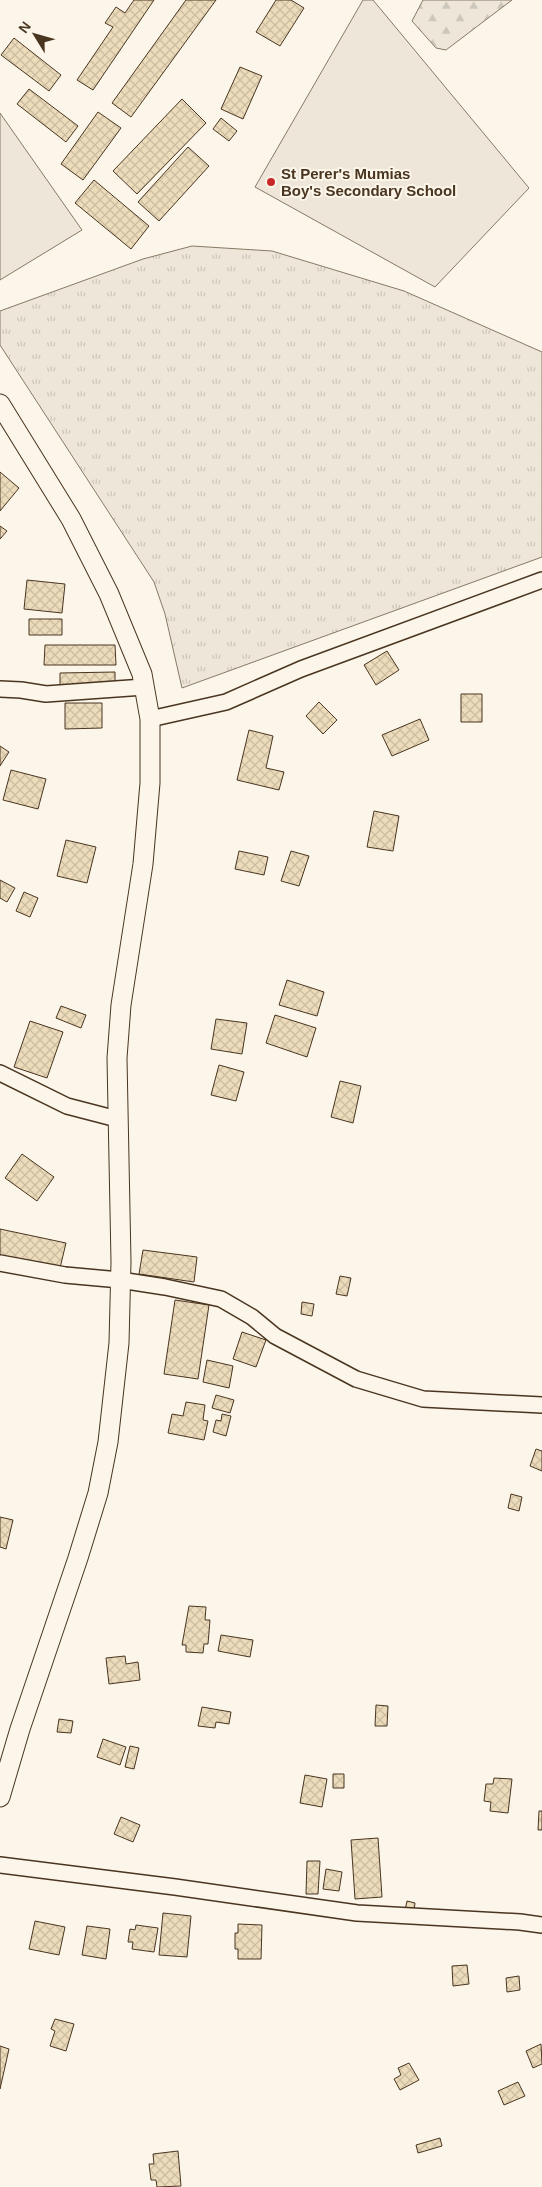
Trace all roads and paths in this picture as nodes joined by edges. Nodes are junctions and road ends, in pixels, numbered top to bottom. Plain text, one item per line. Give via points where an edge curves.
1 (0, 404) edge
2 (542, 580) edge
3 (144, 687) junction
4 (0, 689) edge
5 (150, 719) junction
6 (0, 1073) edge
7 (117, 1119) junction
8 (0, 1264) edge
9 (120, 1280) junction
10 (542, 1405) edge
11 (0, 1796) edge
12 (0, 1865) edge
13 (542, 1925) edge

1 - 3 street via 70,519 109,594 142,674
2 - 5 street via 301,669 226,702
3 - 4 street via 46,694
3 - 5 street
5 - 7 street via 150,783 143,864 120,1005
6 - 7 street via 67,1106
7 - 9 street
8 - 9 street
9 - 10 street via 221,1299 252,1317 275,1336 356,1379 424,1399
9 - 11 street via 119,1343 104,1468
12 - 13 street via 357,1913

